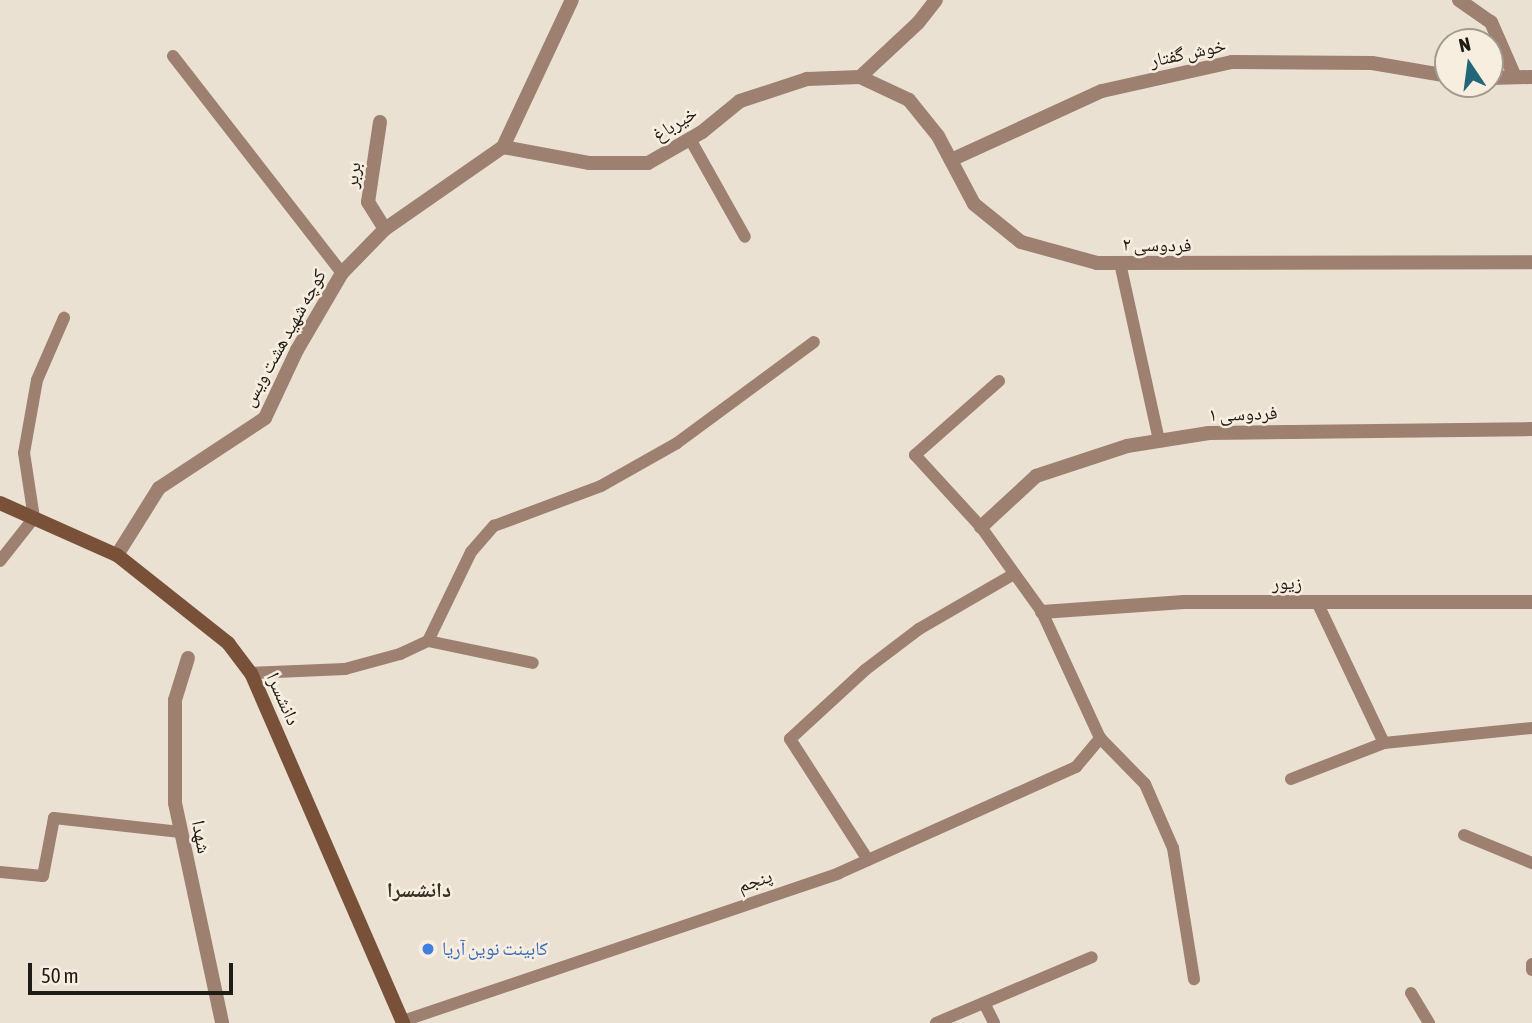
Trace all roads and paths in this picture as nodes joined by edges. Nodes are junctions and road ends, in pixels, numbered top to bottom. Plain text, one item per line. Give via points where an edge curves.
1 (565, 0) edge
2 (572, 0) edge
3 (936, 0) edge
4 (1460, 0) edge
5 (173, 55) dead end
6 (1434, 74) edge
7 (860, 76) junction
8 (1504, 77) edge
9 (1515, 77) junction
10 (1532, 77) edge
11 (380, 122) dead end
12 (690, 139) junction
13 (503, 147) junction
14 (951, 160) junction
15 (385, 229) junction
16 (745, 237) dead end
17 (1532, 262) edge
18 (1120, 263) junction
19 (342, 273) junction
20 (64, 318) dead end
21 (814, 342) dead end
22 (999, 381) dead end
23 (1532, 429) edge
24 (1159, 441) junction
25 (0, 502) edge
26 (34, 518) junction
27 (981, 527) junction
28 (117, 555) junction
29 (0, 561) edge
30 (1014, 573) junction
31 (1317, 602) junction
32 (1532, 603) edge
33 (1042, 612) junction
34 (428, 641) junction
35 (188, 658) dead end
36 (533, 663) dead end
37 (251, 673) junction
38 (1532, 728) edge
39 (1100, 738) junction
40 (1384, 743) junction
41 (1291, 779) dead end
42 (180, 832) junction
43 (1464, 835) dead end
44 (868, 860) junction
45 (1532, 863) edge
46 (0, 872) edge
47 (1092, 957) dead end
48 (1532, 964) edge
49 (1532, 970) edge
50 (1194, 979) dead end
51 (1411, 993) dead end
52 (984, 1003) junction
53 (403, 1022) edge
54 (222, 1023) edge
55 (936, 1023) edge
56 (994, 1023) edge
57 (1429, 1023) edge

1 - 2 street
2 - 13 street, کوچه شهید هشت ویس
3 - 7 street via 918,23
4 - 9 street via 1491,22
5 - 19 lane
6 - 14 street, خوش گفتار via 1372,63 1232,62 1102,91
7 - 12 street, خیرباغ via 807,79 740,101
7 - 14 street, فردوسی ۲ via 909,100
8 - 9 street
9 - 10 street
11 - 15 street, بربر via 368,202
12 - 13 street, خیرباغ via 648,163 589,163
12 - 16 lane
13 - 15 street, کوچه شهید هشت ویس
14 - 18 street, فردوسی ۲ via 974,204 1021,242 1097,263
15 - 19 street, کوچه شهید هشت ویس
17 - 18 street, فردوسی ۲
18 - 24 lane
19 - 28 street, کوچه شهید هشت ویس via 297,350 265,418 159,488
20 - 26 lane via 37,380 24,453
21 - 34 lane via 644,461 587,494 494,526 471,552
22 - 27 lane via 915,455
23 - 24 street, فردوسی ۱ via 1209,433
24 - 27 street, فردوسی ۱ via 1127,446 1036,476
25 - 26 street, دانشسرا
26 - 28 street, دانشسرا
26 - 29 lane
27 - 30 lane
28 - 37 street, دانشسرا via 228,643
30 - 33 lane
30 - 44 lane via 919,629 864,670 790,739
31 - 32 street, زیور
31 - 33 street, زیور via 1184,602
31 - 40 lane
33 - 39 lane
34 - 36 lane
34 - 37 lane via 345,670
35 - 42 street, شهدا via 174,699 174,803
37 - 53 street, دانشسرا
38 - 40 lane
39 - 44 lane, پنجم via 1076,767
39 - 50 lane via 1145,784 1173,848
40 - 41 lane
42 - 46 lane via 54,818 43,876
42 - 54 street, شهدا
43 - 45 lane
44 - 53 lane, پنجم
47 - 52 lane
48 - 49 lane
51 - 57 lane
52 - 55 lane
52 - 56 lane

